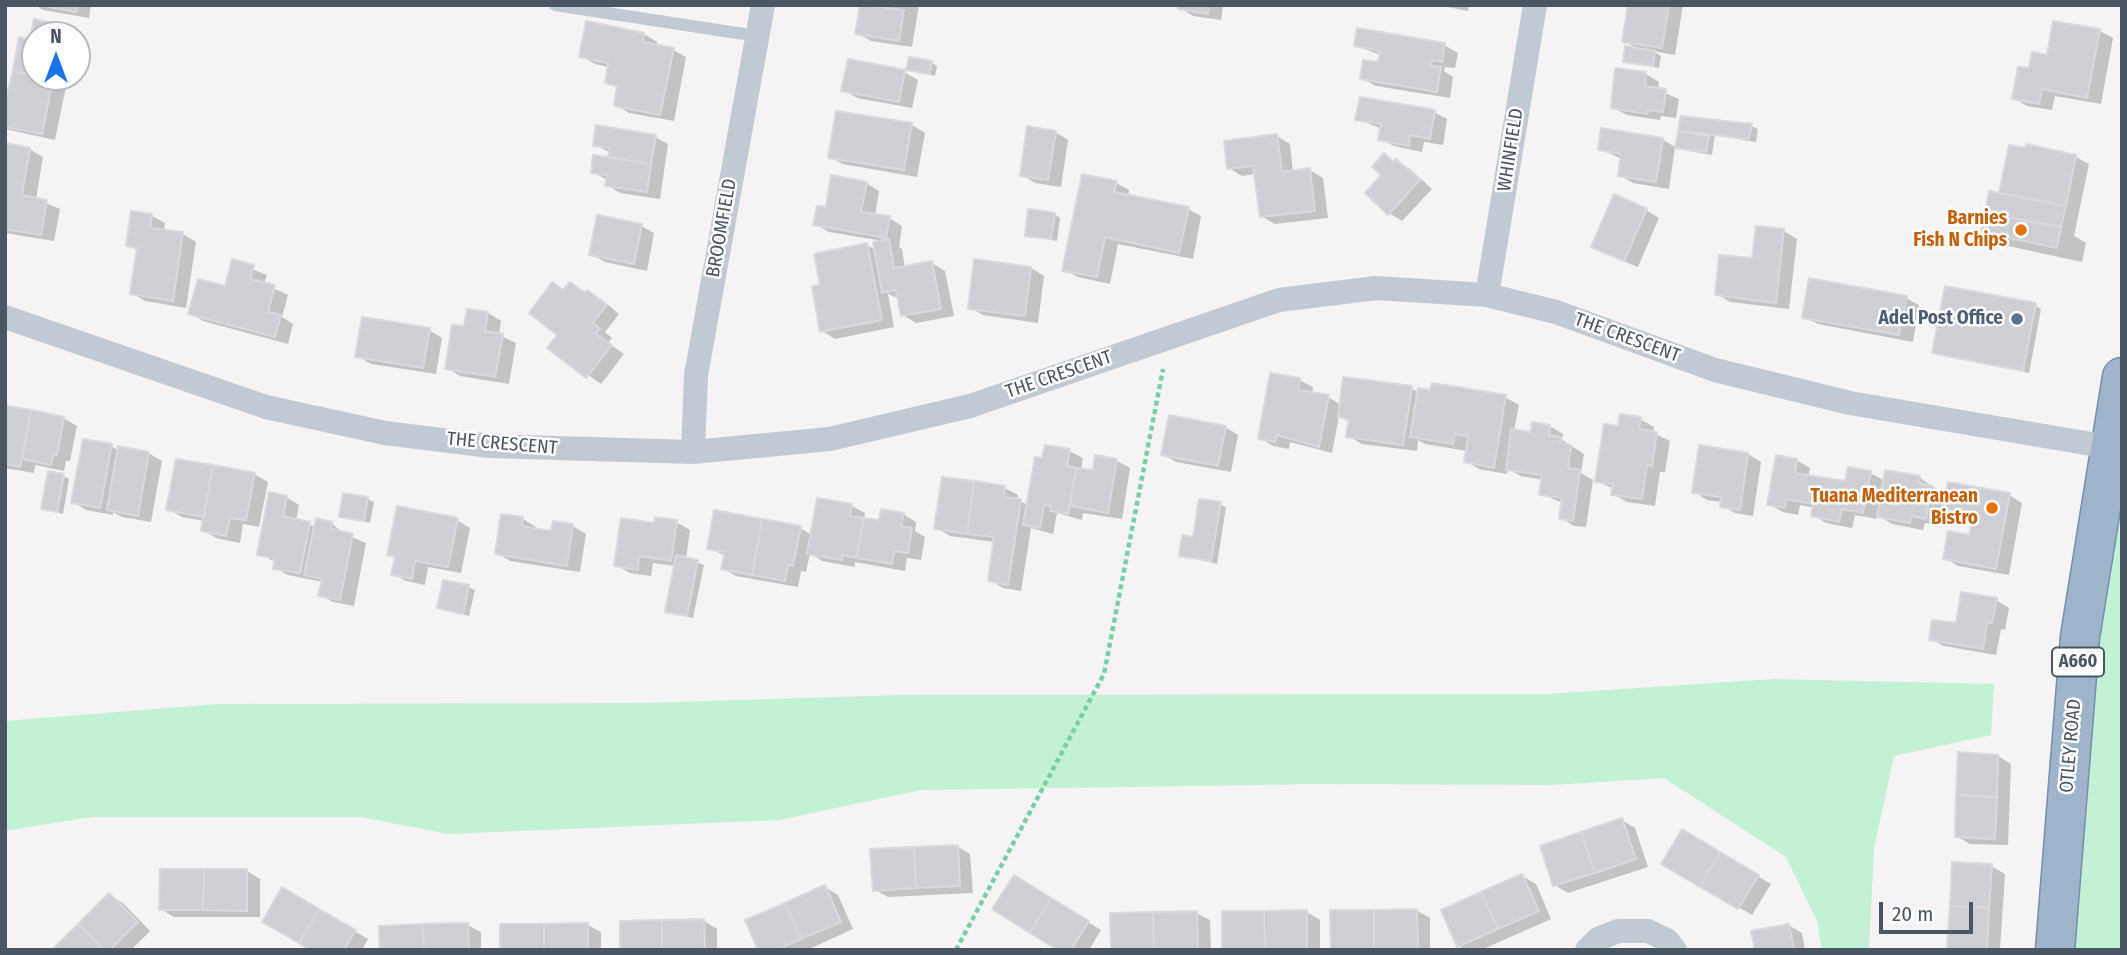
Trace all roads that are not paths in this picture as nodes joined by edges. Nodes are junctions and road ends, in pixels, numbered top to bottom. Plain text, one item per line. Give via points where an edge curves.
1 (555, 5) edge
2 (763, 5) edge
3 (1535, 5) edge
4 (757, 36) junction
5 (1487, 295) junction
6 (5, 317) edge
7 (2122, 377) edge
8 (2109, 447) junction
9 (693, 452) junction
10 (1587, 950) edge
11 (1675, 950) edge
12 (2055, 950) edge

1 - 4 lane
2 - 4 street, BROOMFIELD
3 - 5 street, WHINFIELD
4 - 9 street, BROOMFIELD via 696,375
5 - 8 street, THE CRESCENT via 1556,312 1715,370 1850,403
5 - 9 street, THE CRESCENT via 1376,288 1279,300 957,409 830,439
6 - 9 street, THE CRESCENT via 265,407 385,433 490,446
7 - 8 highway, OTLEY ROAD / A660
8 - 12 highway, OTLEY ROAD / A660 via 2080,637
10 - 11 street via 1598,939 1618,931 1648,932 1667,940

